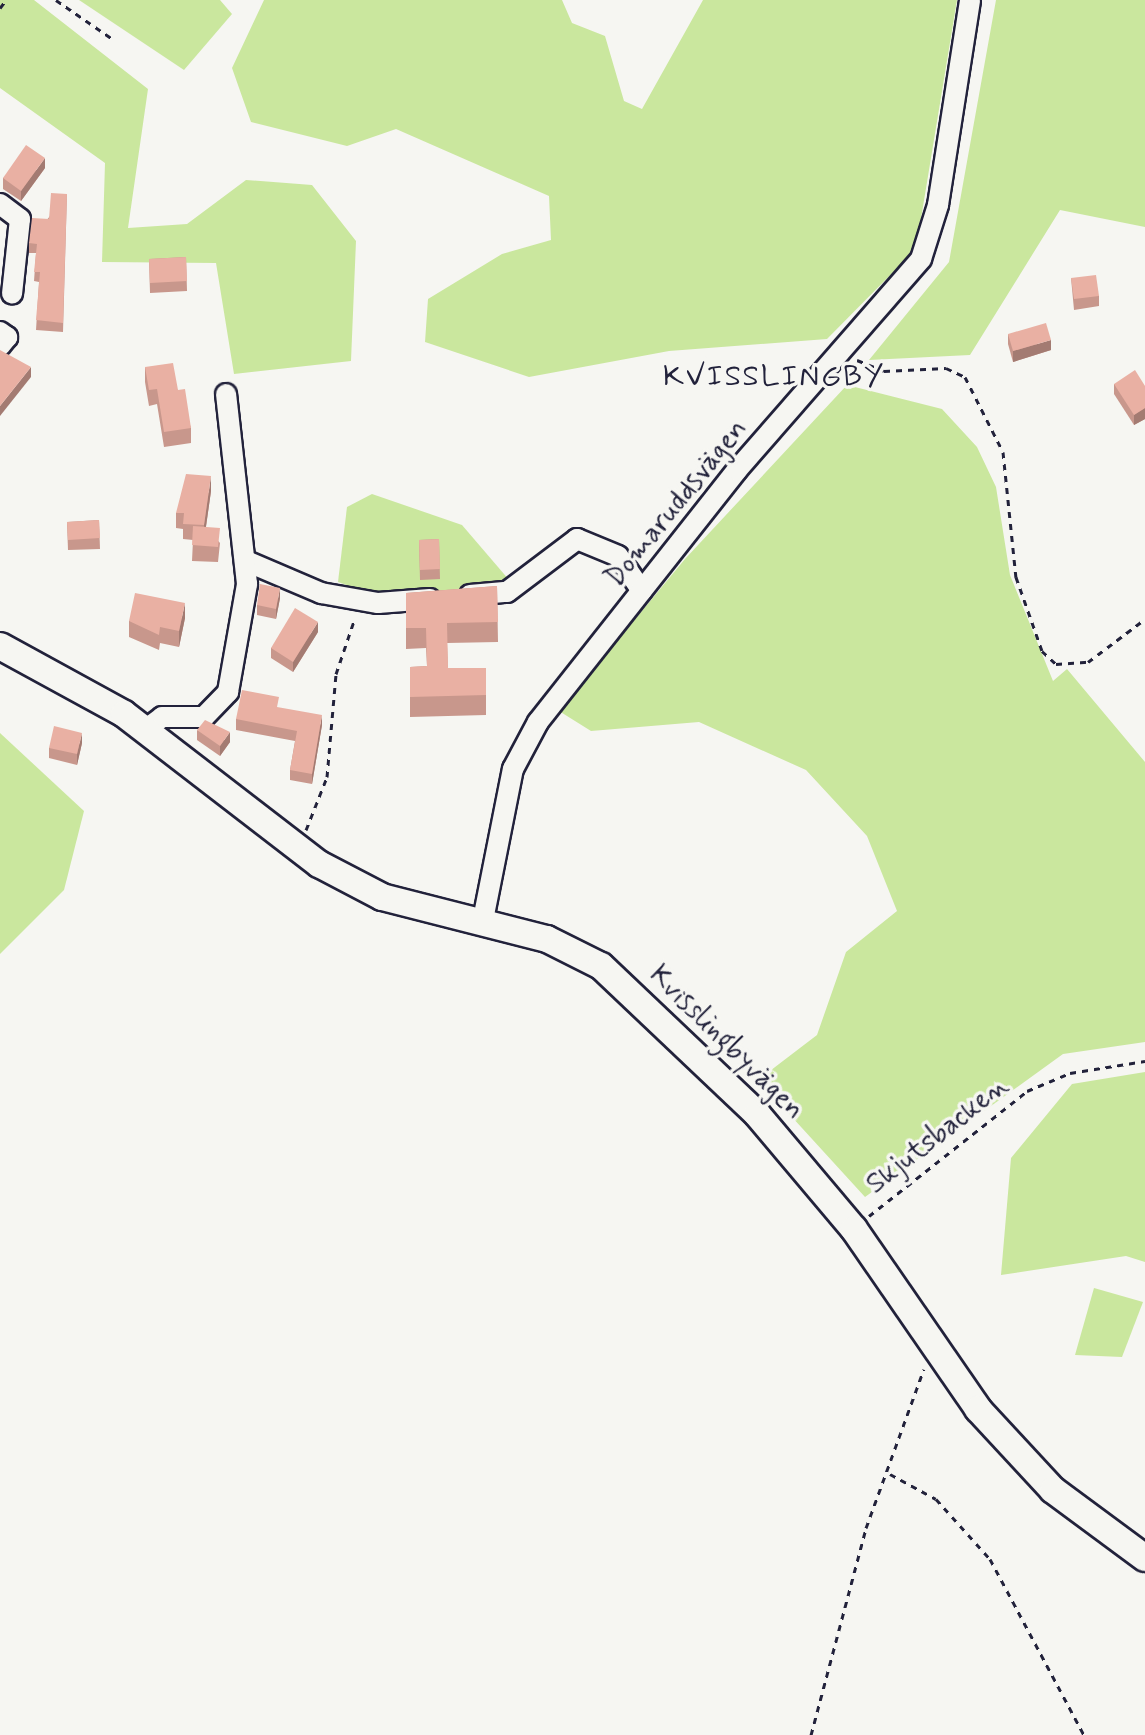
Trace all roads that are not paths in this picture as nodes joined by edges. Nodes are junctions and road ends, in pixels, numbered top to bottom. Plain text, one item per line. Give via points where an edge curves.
1 (970, 0) edge
2 (0, 204) edge
3 (12, 294) dead end
4 (0, 332) edge
5 (0, 346) edge
6 (226, 394) dead end
7 (246, 561) junction
8 (642, 591) junction
9 (0, 646) edge
10 (145, 730) junction
11 (483, 920) junction
12 (1145, 1558) edge

1 - 8 street, Domaruddsvägen via 938,205 921,259
2 - 3 street via 20,219
4 - 5 street via 7,337
6 - 7 street
7 - 8 street via 321,593 362,600 507,592 577,539 618,556
7 - 10 street via 228,692 204,717 162,717
8 - 11 street, Domaruddsvägen via 538,722 513,769
9 - 10 street, Kvisslingbyvägen
10 - 11 street, Kvisslingbyvägen via 295,846 382,897
11 - 12 street, Kvisslingbyvägen via 601,966 645,1002 757,1114 854,1229 978,1409 1053,1490

